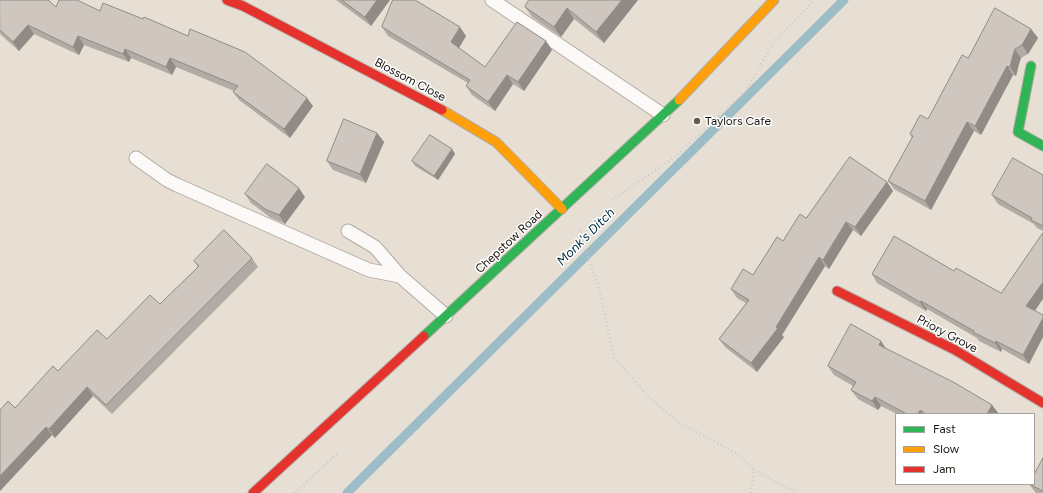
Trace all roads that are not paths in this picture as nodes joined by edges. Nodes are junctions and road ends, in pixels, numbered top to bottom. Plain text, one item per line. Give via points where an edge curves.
1 (227, 0) edge
2 (492, 0) edge
3 (774, 0) edge
4 (1031, 66) dead end
5 (663, 115) junction
6 (1043, 146) edge
7 (136, 158) dead end
8 (562, 209) junction
9 (348, 231) dead end
10 (400, 276) junction
11 (837, 291) dead end
12 (446, 316) junction
13 (1043, 403) edge
14 (253, 493) edge

1 - 8 street, Blossom Close via 441,110 496,142
2 - 5 lane
3 - 5 street, Chepstow Road
4 - 6 street via 1018,132
5 - 8 street, Chepstow Road
7 - 10 lane via 177,185 369,270
8 - 12 street, Chepstow Road
9 - 10 lane via 375,247
10 - 12 lane
11 - 13 street, Priory Grove via 955,350
12 - 14 street, Chepstow Road

